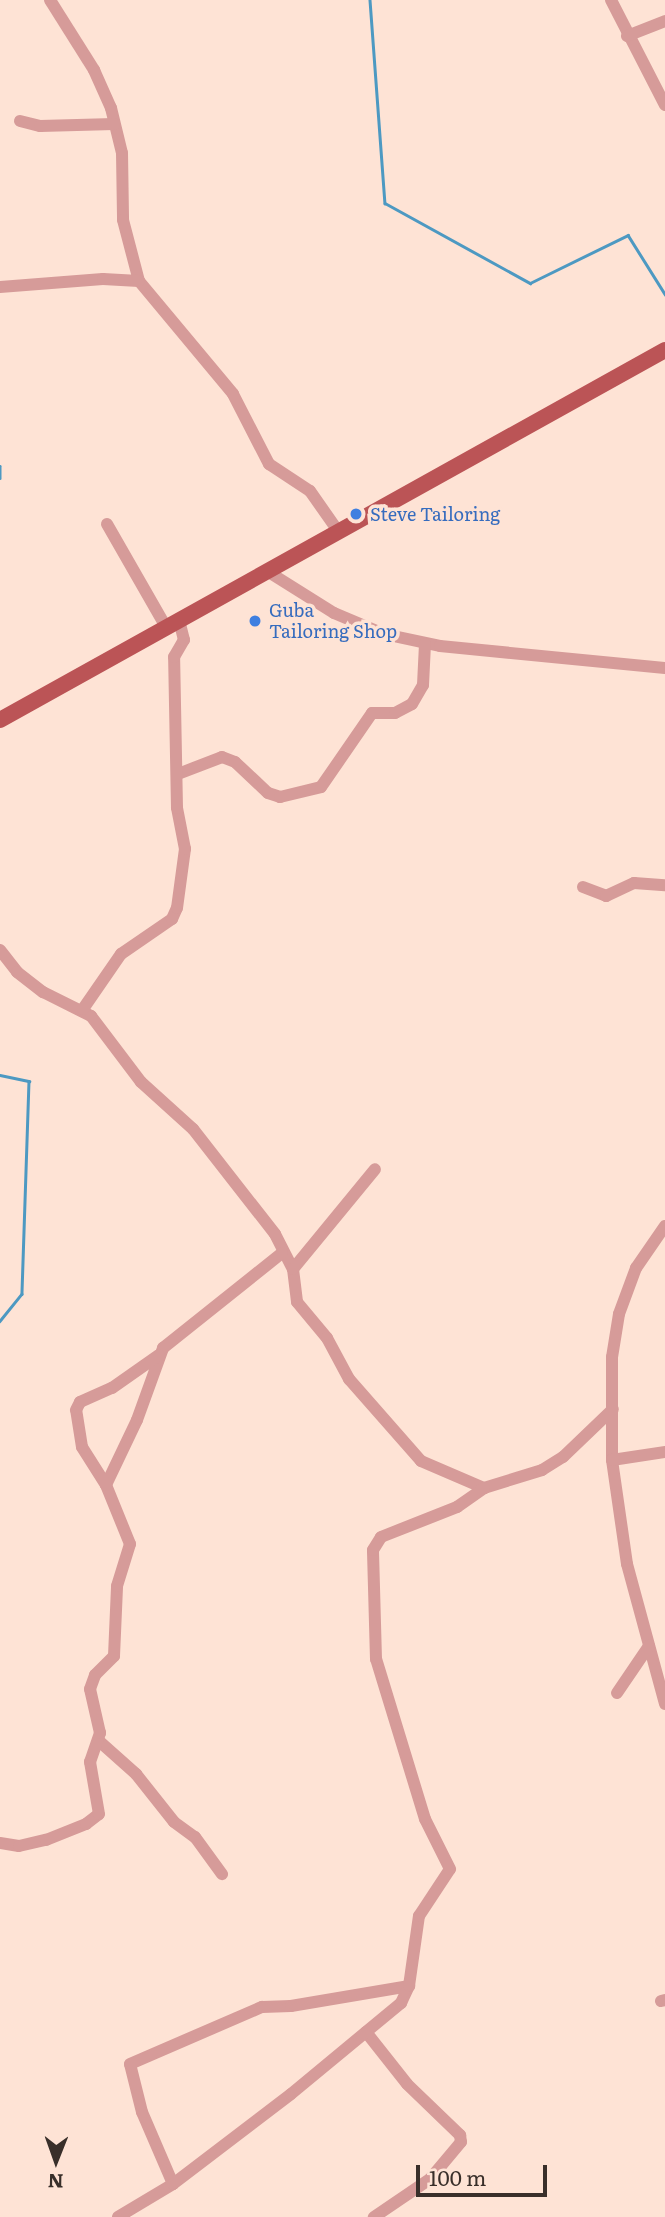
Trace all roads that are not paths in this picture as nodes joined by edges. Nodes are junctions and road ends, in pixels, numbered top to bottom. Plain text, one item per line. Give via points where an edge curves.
1 (50, 0) edge
2 (611, 0) edge
3 (665, 21) edge
4 (627, 36) junction
5 (665, 105) edge
6 (20, 121) dead end
7 (114, 124) junction
8 (139, 281) junction
9 (0, 287) edge
10 (665, 351) edge
11 (107, 524) dead end
12 (338, 531) junction
13 (267, 571) junction
14 (172, 624) junction
15 (425, 643) junction
16 (665, 668) edge
17 (0, 720) edge
18 (178, 774) junction
19 (665, 885) edge
20 (583, 887) dead end
21 (0, 950) edge
22 (82, 1009) junction
23 (375, 1169) dead end
24 (665, 1226) edge
25 (282, 1252) junction
26 (293, 1269) junction
27 (159, 1355) junction
28 (613, 1409) junction
29 (665, 1452) edge
30 (612, 1460) junction
31 (106, 1485) junction
32 (484, 1488) junction
33 (649, 1646) junction
34 (617, 1693) dead end
35 (665, 1704) edge
36 (99, 1741) junction
37 (0, 1843) edge
38 (222, 1874) dead end
39 (409, 1986) junction
40 (366, 2032) junction
41 (173, 2184) junction
42 (118, 2217) edge
43 (374, 2217) edge

1 - 7 street via 94,70
2 - 4 street
3 - 4 street
4 - 5 street
6 - 7 street via 40,126
7 - 8 street via 122,153 123,219
8 - 9 street via 103,279
8 - 12 street via 233,394 269,464 310,491
10 - 12 main road
11 - 14 street
12 - 13 main road
13 - 14 main road
13 - 15 street via 370,629
14 - 17 main road
14 - 18 street via 184,640 174,657
15 - 16 street
15 - 18 street via 423,685 412,704 395,713 372,713 321,787 280,797 268,793 245,769 222,757
18 - 22 street via 177,808 185,849 175,915 121,954
19 - 20 street via 634,883 606,896
21 - 22 street via 17,972 43,992
22 - 25 street via 141,1082 193,1129 261,1214
23 - 26 street
24 - 28 street via 636,1268 619,1314 612,1357
25 - 26 street
25 - 27 street via 172,1339
26 - 32 street via 298,1302 327,1338 349,1378 389,1426 421,1461
27 - 31 street via 137,1420
27 - 31 street via 76,1408 82,1447
28 - 30 street
28 - 32 street via 563,1457 542,1470
29 - 30 street
30 - 33 street via 627,1564
31 - 36 street via 130,1545 117,1586 114,1656 95,1675 90,1689
32 - 39 street via 445,1513 387,1534 373,1550 376,1659 425,1819 450,1869 419,1916
33 - 34 street
33 - 35 street
36 - 37 street via 90,1757 100,1803 94,1819 46,1840 19,1846
36 - 38 street via 136,1774 174,1822 195,1837
39 - 40 street via 401,2003
39 - 41 street via 291,2007 262,2007 130,2064 142,2112
40 - 41 street
40 - 43 street via 407,2084 460,2135 461,2142 429,2179
41 - 42 street

